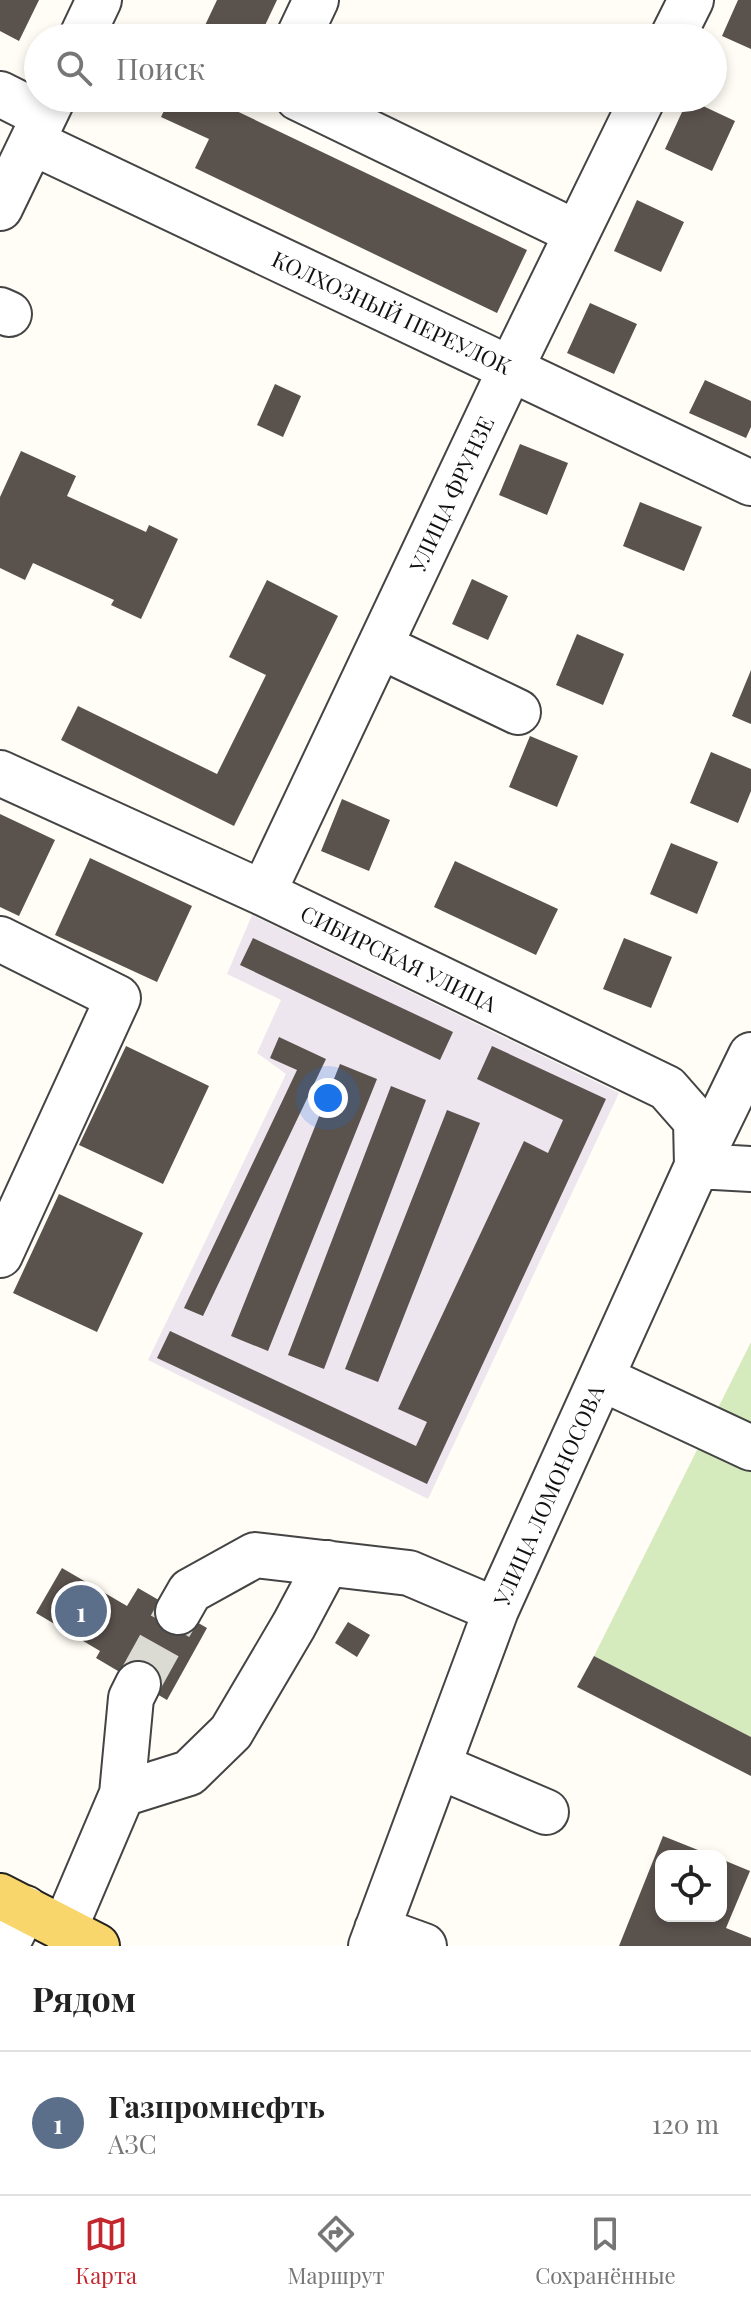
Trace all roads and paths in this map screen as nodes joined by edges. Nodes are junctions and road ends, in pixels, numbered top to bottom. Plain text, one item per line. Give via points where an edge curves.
1 (99, 0) edge
2 (316, 0) edge
3 (691, 0) edge
4 (88, 24) edge
5 (305, 24) edge
6 (679, 24) edge
7 (0, 94) edge
8 (24, 107) edge
9 (327, 112) edge
10 (636, 112) edge
11 (43, 118) edge
12 (0, 208) edge
13 (577, 233) junction
14 (511, 368) junction
15 (751, 483) edge
16 (380, 646) junction
17 (518, 712) dead end
18 (0, 773) edge
19 (263, 893) junction
20 (0, 939) edge
21 (751, 1055) edge
22 (697, 1166) junction
23 (751, 1169) edge
24 (0, 1255) edge
25 (601, 1378) junction
26 (751, 1448) edge
27 (327, 1563) junction
28 (496, 1610) junction
29 (178, 1612) tunnel mouth
30 (138, 1684) tunnel mouth
31 (438, 1766) junction
32 (122, 1794) junction
33 (546, 1812) dead end
34 (10, 1917) edge
35 (81, 1938) edge
36 (374, 1938) edge
37 (424, 1946) edge

1 - 4 street
2 - 5 street
3 - 6 street
7 - 8 street, КОЛХОЗНЫЙ ПЕРЕУЛОК
9 - 13 street
10 - 13 street, УЛИЦА ФРУНЗЕ
11 - 12 street
11 - 14 street, КОЛХОЗНЫЙ ПЕРЕУЛОК
13 - 14 street, УЛИЦА ФРУНЗЕ
14 - 15 street, КОЛХОЗНЫЙ ПЕРЕУЛОК
14 - 16 street, УЛИЦА ФРУНЗЕ
16 - 17 street
16 - 19 street, УЛИЦА ФРУНЗЕ
18 - 19 street, СИБИРСКАЯ УЛИЦА
19 - 22 street, СИБИРСКАЯ УЛИЦА via 667,1088 696,1121
20 - 24 street via 118,998
21 - 22 street, УЛИЦА ЛОМОНОСОВА
22 - 23 street
22 - 25 street, УЛИЦА ЛОМОНОСОВА
25 - 26 street
25 - 28 street, УЛИЦА ЛОМОНОСОВА
27 - 28 street via 409,1573
27 - 29 street via 255,1555 190,1591
27 - 32 street via 231,1732 189,1773
28 - 31 street, УЛИЦА ЛОМОНОСОВА
30 - 32 street via 131,1698
31 - 33 street
31 - 36 street, УЛИЦА ЛОМОНОСОВА
32 - 35 street
34 - 35 main road
36 - 37 street

